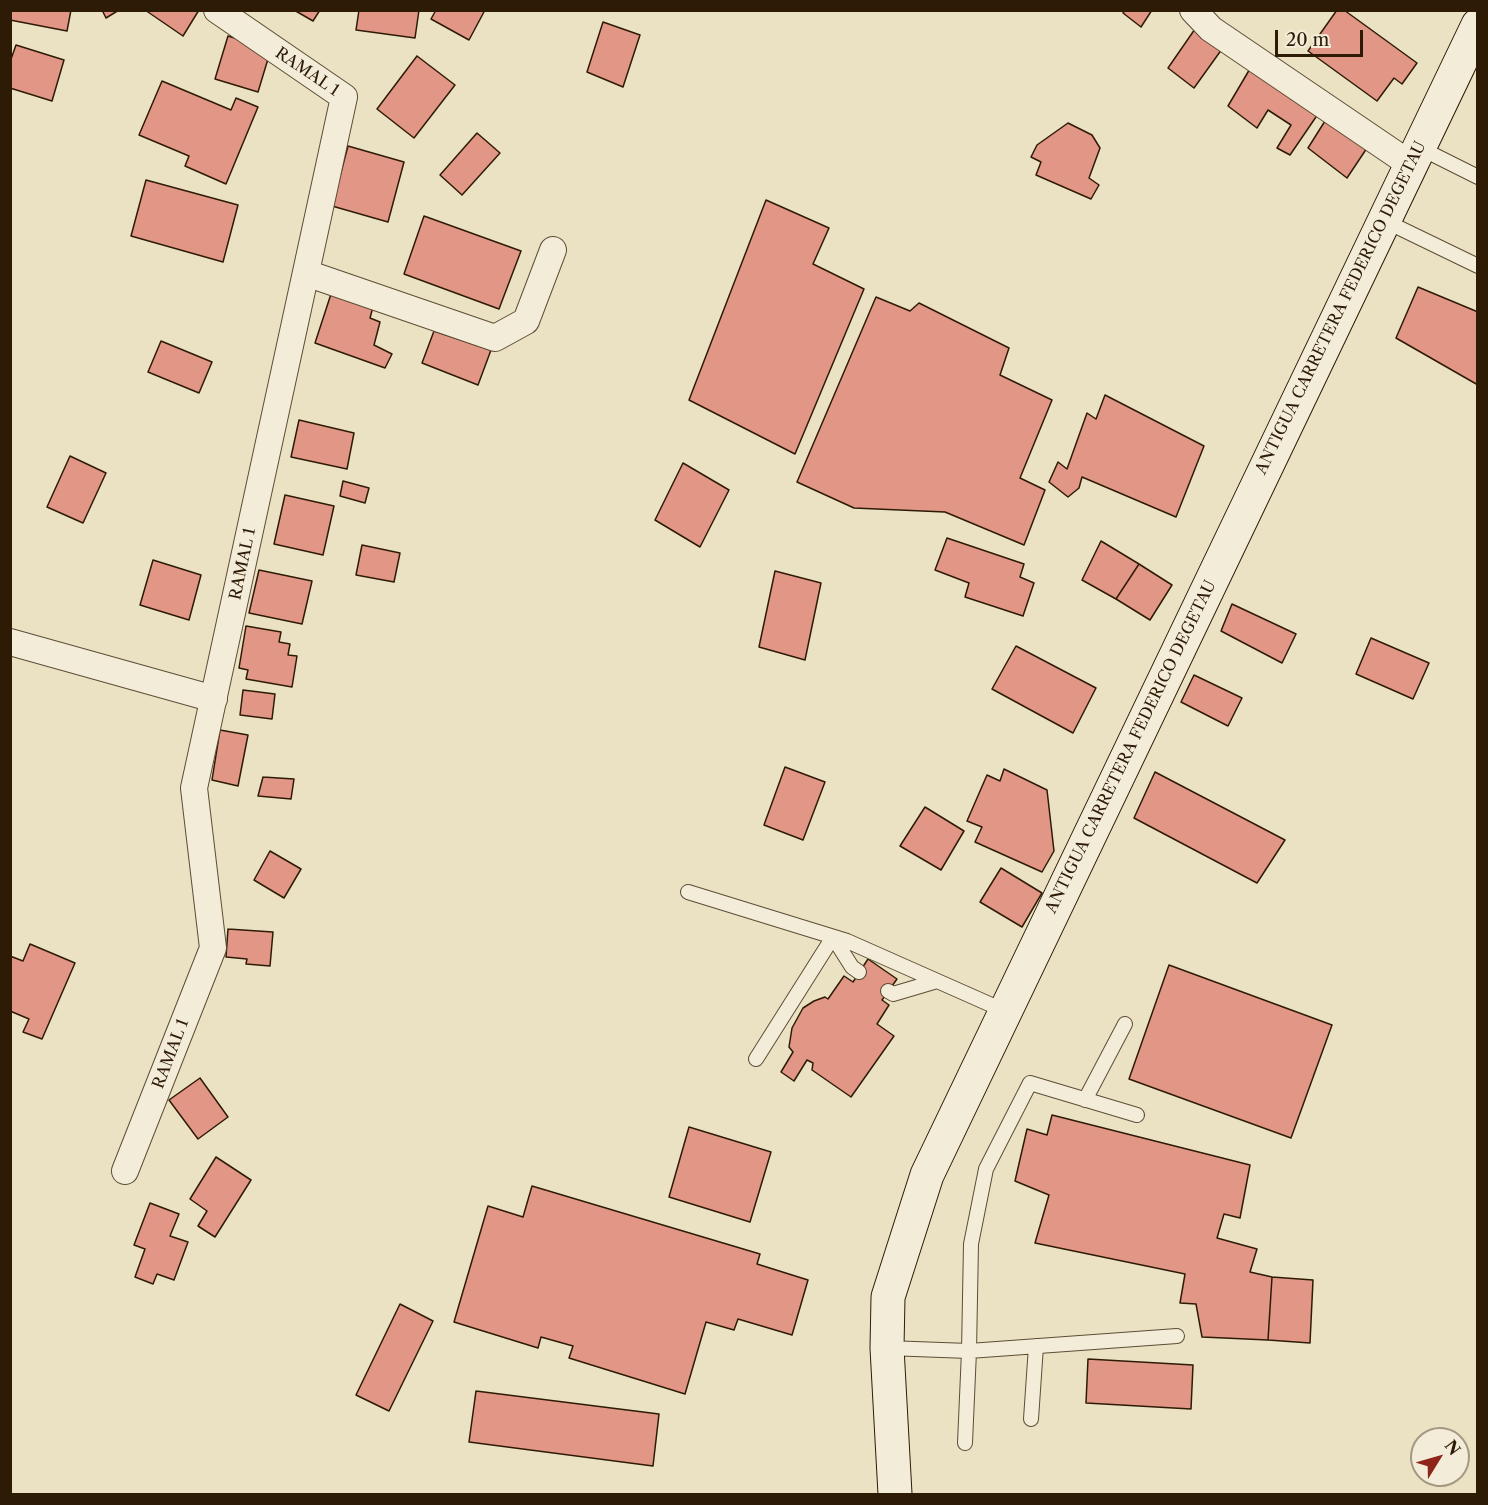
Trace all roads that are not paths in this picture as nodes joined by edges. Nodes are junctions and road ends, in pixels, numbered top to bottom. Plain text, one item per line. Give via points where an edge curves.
1 (217, 10) edge
2 (1192, 10) edge
3 (1478, 25) edge
4 (1414, 155) junction
5 (1478, 177) edge
6 (1383, 220) junction
7 (553, 250) dead end
8 (1478, 266) edge
9 (306, 273) junction
10 (10, 642) edge
11 (214, 699) junction
12 (688, 892) dead end
13 (833, 937) junction
14 (859, 972) dead end
15 (937, 981) junction
16 (888, 992) dead end
17 (1005, 1011) junction
18 (1125, 1024) dead end
19 (756, 1059) dead end
20 (1085, 1100) junction
21 (1137, 1115) dead end
22 (125, 1172) dead end
23 (1177, 1336) dead end
24 (1036, 1346) junction
25 (887, 1348) junction
26 (969, 1351) junction
27 (1031, 1419) dead end
28 (965, 1443) dead end
29 (895, 1494) edge

1 - 9 street, RAMAL 1 via 344,98
2 - 4 street via 1211,29
3 - 4 street, ANTIGUA CARRETERA FEDERICO DEGETAU
4 - 5 lane
4 - 6 street, ANTIGUA CARRETERA FEDERICO DEGETAU
6 - 8 lane
6 - 17 street, ANTIGUA CARRETERA FEDERICO DEGETAU
7 - 9 street via 526,321 495,338
9 - 11 street, RAMAL 1
10 - 11 street
11 - 22 street, RAMAL 1 via 194,788 213,948
12 - 13 lane
13 - 14 lane
13 - 15 lane
13 - 19 lane
15 - 16 lane via 893,994
15 - 17 lane
17 - 25 street, ANTIGUA CARRETERA FEDERICO DEGETAU via 927,1175 888,1297
18 - 20 lane
20 - 21 lane
20 - 26 lane via 1030,1083 986,1168 971,1244
23 - 24 lane
24 - 26 lane
24 - 27 lane
25 - 26 lane
25 - 29 street, ANTIGUA CARRETERA FEDERICO DEGETAU
26 - 28 lane

